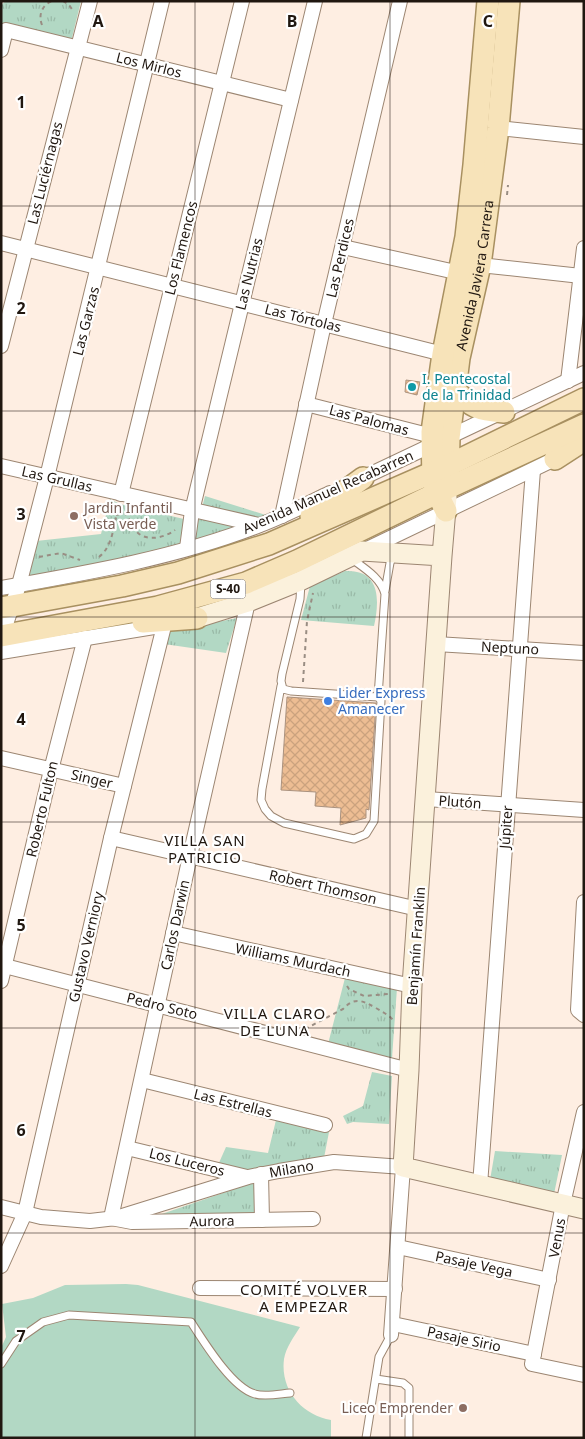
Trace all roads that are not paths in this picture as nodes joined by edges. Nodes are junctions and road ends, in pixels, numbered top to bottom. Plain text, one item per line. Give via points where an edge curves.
1 (90, 1) edge
2 (162, 1) edge
3 (242, 1) edge
4 (315, 1) edge
5 (400, 1) edge
6 (488, 1) edge
7 (509, 1) edge
8 (77, 48) junction
9 (1, 50) edge
10 (147, 65) junction
11 (222, 83) junction
12 (291, 100) junction
13 (498, 128) junction
14 (584, 137) edge
15 (476, 141) junction
16 (1, 243) edge
17 (342, 247) junction
18 (584, 248) edge
19 (25, 249) junction
20 (480, 265) junction
21 (99, 267) junction
22 (460, 273) junction
23 (581, 276) junction
24 (172, 286) junction
25 (242, 303) junction
26 (324, 324) junction
27 (1, 346) edge
28 (451, 356) junction
29 (584, 373) edge
30 (568, 381) junction
31 (454, 389) junction
32 (584, 399) edge
33 (306, 404) junction
34 (504, 412) junction
35 (584, 425) edge
36 (438, 440) junction
37 (584, 440) edge
38 (584, 445) edge
39 (555, 459) junction
40 (1, 466) edge
41 (533, 470) junction
42 (47, 477) junction
43 (363, 478) junction
44 (442, 486) junction
45 (121, 494) junction
46 (192, 514) junction
47 (282, 516) junction
48 (264, 535) junction
49 (187, 548) junction
50 (395, 553) junction
51 (356, 554) junction
52 (442, 556) junction
53 (300, 581) junction
54 (19, 585) junction
55 (385, 594) junction
56 (5, 601) edge
57 (248, 602) junction
58 (197, 618) junction
59 (65, 624) junction
60 (164, 626) junction
61 (85, 638) junction
62 (2, 640) edge
63 (436, 644) junction
64 (519, 649) junction
65 (584, 653) edge
66 (281, 686) junction
67 (378, 697) junction
68 (1, 758) edge
69 (51, 770) junction
70 (124, 786) junction
71 (426, 800) junction
72 (508, 805) junction
73 (584, 810) edge
74 (111, 838) junction
75 (190, 856) junction
76 (584, 902) edge
77 (418, 909) junction
78 (174, 933) junction
79 (3, 965) edge
80 (1, 981) edge
81 (78, 985) junction
82 (412, 986) junction
83 (158, 1005) junction
84 (584, 1015) edge
85 (409, 1070) junction
86 (142, 1080) junction
87 (584, 1112) edge
88 (325, 1125) dead end
89 (127, 1148) junction
90 (402, 1167) junction
91 (254, 1176) junction
92 (480, 1185) junction
93 (563, 1204) junction
94 (1, 1207) edge
95 (584, 1209) edge
96 (25, 1213) junction
97 (111, 1218) junction
98 (313, 1219) dead end
99 (262, 1220) junction
100 (398, 1247) junction
101 (1, 1266) edge
102 (549, 1280) junction
103 (200, 1288) dead end
104 (395, 1289) junction
105 (392, 1330) junction
106 (533, 1359) junction
107 (1, 1364) edge
108 (584, 1375) edge
109 (376, 1379) junction
110 (290, 1393) dead end
111 (366, 1438) edge
112 (408, 1438) edge

1 - 8 street, Las Luciérnagas
2 - 10 street, Las Garzas
3 - 11 street, Los Flamencos
4 - 12 street, Las Nutrias
5 - 17 street, Las Perdices
6 - 15 main road, Avenida Javiera Carrera
7 - 13 main road, Avenida Javiera Carrera
8 - 9 street, Los Mirlos via 6,30
8 - 10 street, Los Mirlos
8 - 19 street, Las Luciérnagas
10 - 11 street, Los Mirlos
10 - 21 street, Las Garzas
11 - 12 street, Los Mirlos
11 - 24 street, Los Flamencos
12 - 25 street, Las Nutrias
13 - 14 street
13 - 15 main road
13 - 20 main road, Avenida Javiera Carrera
15 - 22 main road, Avenida Javiera Carrera
16 - 19 street, Las Tórtolas
17 - 22 street
17 - 26 street, Las Perdices
18 - 23 street
19 - 21 street, Las Tórtolas
19 - 27 street, Las Luciérnagas
20 - 23 street
20 - 28 main road, Avenida Javiera Carrera
21 - 24 street, Las Tórtolas
21 - 42 street, Las Garzas
22 - 28 main road, Avenida Javiera Carrera
23 - 30 street
24 - 25 street, Las Tórtolas
24 - 45 street, Los Flamencos
25 - 26 street, Las Tórtolas
25 - 46 street, Las Nutrias
26 - 28 street, Las Tórtolas
26 - 33 street, Las Perdices
28 - 31 main road, Avenida Javiera Carrera
28 - 36 main road, Avenida Javiera Carrera
29 - 30 street, Avenida Manuel Recabarren
30 - 34 street, Avenida Manuel Recabarren
31 - 34 main road via 466,402 482,410
31 - 36 main road, Avenida Javiera Carrera
32 - 44 main road, Avenida Manuel Recabarren / S-40
33 - 36 street, Las Palomas
33 - 47 street, Las Perdices
34 - 36 street, Avenida Manuel Recabarren
35 - 44 main road, Avenida Manuel Recabarren / S-40
36 - 43 street, Avenida Manuel Recabarren
36 - 44 main road, Avenida Javiera Carrera
37 - 39 main road
38 - 39 street, Avenida Manuel Recabarren
39 - 41 street, Avenida Manuel Recabarren
40 - 42 street, Las Grullas
41 - 44 street, Avenida Manuel Recabarren
41 - 64 street, Júpiter
42 - 45 street, Las Grullas
42 - 54 street, Las Garzas
43 - 47 street, Avenida Manuel Recabarren
43 - 48 main road via 298,526
44 - 48 main road, Avenida Manuel Recabarren / S-40
44 - 51 street, Avenida Manuel Recabarren
44 - 52 street, Benjamín Franklin
44 - 59 main road, Avenida Manuel Recabarren / S-40 via 297,561 246,582 179,603
45 - 46 street, Las Grullas
46 - 48 street, Las Grullas
46 - 49 street, Las Nutrias
47 - 48 street, Avenida Manuel Recabarren
48 - 49 street, Avenida Manuel Recabarren
48 - 56 main road, Avenida Manuel Recabarren / S-40 via 178,573 122,586
49 - 54 street, Avenida Manuel Recabarren via 130,564
50 - 51 street
50 - 52 street
50 - 55 lane
51 - 53 street, Avenida Manuel Recabarren
51 - 55 lane via 384,588
52 - 63 street, Benjamín Franklin
53 - 57 street, Avenida Manuel Recabarren
53 - 66 lane via 300,599
54 - 56 street, Las Garzas
54 - 56 street, Avenida Manuel Recabarren
55 - 67 lane
56 - 62 street, Las Garzas
57 - 58 street, Avenida Manuel Recabarren
57 - 75 street, Carlos Darwin
58 - 59 main road
58 - 60 street, Avenida Manuel Recabarren
59 - 62 main road, Avenida Manuel Recabarren / S-40
60 - 61 street, Avenida Manuel Recabarren
60 - 70 street, Gustavo Verniory
61 - 62 street, Avenida Manuel Recabarren
61 - 69 street, Roberto Fulton
63 - 64 street, Neptuno
63 - 71 street, Benjamín Franklin
64 - 65 street, Neptuno
64 - 72 street, Júpiter
66 - 67 lane via 303,692
66 - 67 lane via 261,794 263,805 268,813 284,823 354,838 366,834 374,821 381,701
68 - 69 street, Singer
69 - 70 street, Singer
69 - 79 street, Roberto Fulton
70 - 74 street, Gustavo Verniory
71 - 72 street, Plutón
71 - 77 street, Benjamín Franklin
72 - 73 street, Plutón
72 - 92 street, Júpiter
74 - 75 street, Robert Thomson
74 - 81 street, Gustavo Verniory
75 - 77 street, Robert Thomson
75 - 78 street, Carlos Darwin
76 - 84 street via 578,1010
77 - 82 street, Benjamín Franklin
78 - 82 street, Williams Murdach
78 - 83 street, Carlos Darwin
79 - 80 street, Roberto Fulton
79 - 81 street, Pedro Soto
81 - 83 street, Pedro Soto
81 - 96 street, Gustavo Verniory
82 - 85 street, Benjamín Franklin
83 - 85 street, Pedro Soto
83 - 86 street, Carlos Darwin
85 - 90 street, Benjamín Franklin
86 - 88 street, Las Estrellas
86 - 89 street, Carlos Darwin
87 - 93 street, Venus
89 - 91 street, Los Luceros
89 - 97 street, Carlos Darwin
90 - 91 street, Milano via 334,1162
90 - 92 street, Milano
90 - 100 street, Benjamín Franklin
91 - 97 street, Milano
91 - 99 street
92 - 93 street, Milano
93 - 95 street, Milano
93 - 102 street, Venus
94 - 96 street, Milano
96 - 97 street, Milano via 82,1221
96 - 101 street, Gustavo Verniory
97 - 99 street, Aurora via 132,1222
98 - 99 street, Aurora
100 - 102 street, Pasaje Vega
100 - 104 street, Benjamín Franklin
102 - 106 street, Venus
103 - 104 street
104 - 105 street, Benjamín Franklin
105 - 106 street, Pasaje Sirio
105 - 109 lane via 379,1357
106 - 108 street, Pasaje Sirio
107 - 110 lane via 16,1340 43,1322 69,1315 191,1322 210,1352 238,1384 255,1394
109 - 111 lane
109 - 112 lane via 403,1383 409,1388

